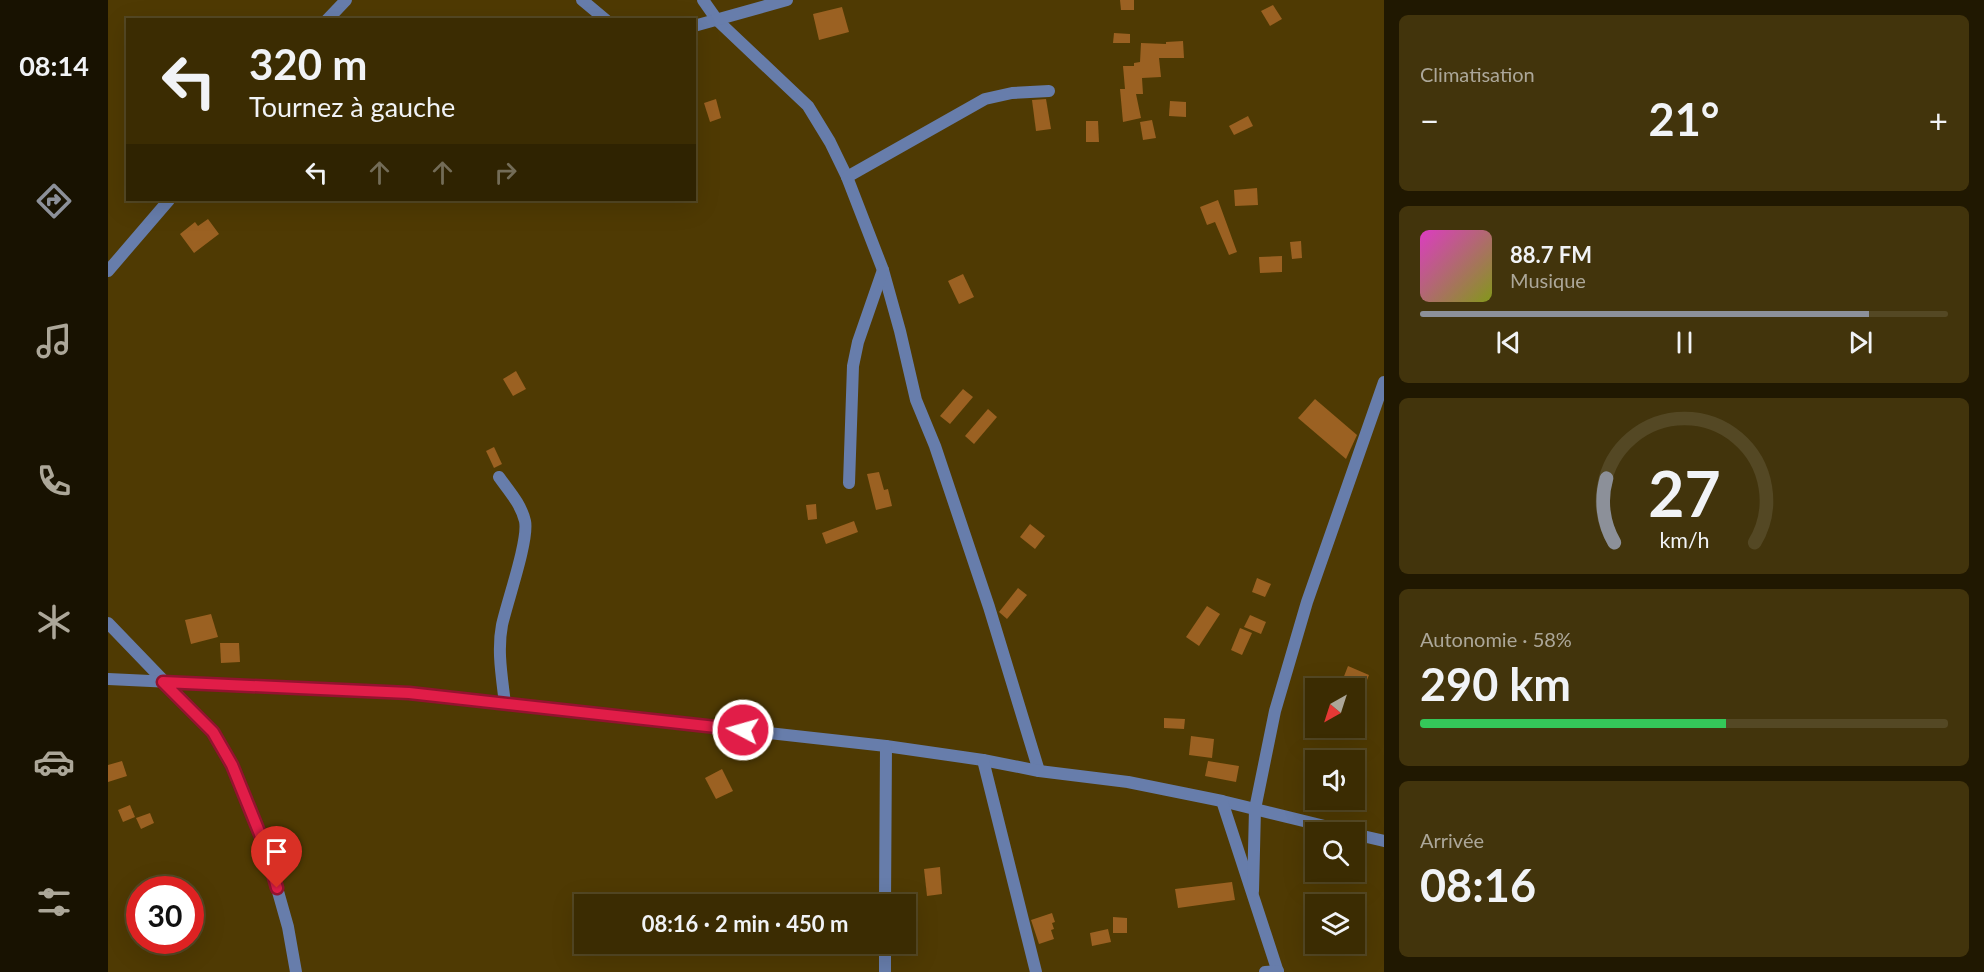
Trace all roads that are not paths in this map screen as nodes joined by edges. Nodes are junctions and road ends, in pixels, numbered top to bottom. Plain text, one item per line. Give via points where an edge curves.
1 (346, 0) edge
2 (582, 0) edge
3 (703, 0) edge
4 (786, 0) edge
5 (329, 18) edge
6 (604, 18) edge
7 (717, 20) junction
8 (696, 25) edge
9 (1049, 91) dead end
10 (847, 177) junction
11 (168, 201) edge
12 (883, 270) junction
13 (108, 271) edge
14 (1384, 382) edge
15 (499, 477) dead end
16 (849, 483) dead end
17 (108, 623) edge
18 (108, 679) edge
19 (163, 682) junction
20 (505, 704) junction
21 (885, 746) junction
22 (983, 760) junction
23 (1039, 771) junction
24 (1222, 801) junction
25 (1255, 809) junction
26 (1308, 822) edge
27 (1365, 837) edge
28 (1384, 841) edge
29 (1253, 891) junction
30 (885, 894) edge
31 (885, 954) edge
32 (1278, 971) edge
33 (296, 972) edge
34 (885, 972) edge
35 (1036, 972) edge
36 (1265, 972) edge

1 - 5 street
2 - 6 street
3 - 7 street
4 - 7 street
7 - 8 street
7 - 10 street via 808,106
9 - 10 street via 985,99
10 - 12 street
11 - 13 street
12 - 16 street via 853,366
12 - 23 street via 916,400 989,607
14 - 25 street via 1304,613 1275,711
15 - 20 street via 517,500 525,523 499,651
17 - 19 street
18 - 19 street
19 - 20 street via 409,693
19 - 33 street via 213,732 232,765 266,849
20 - 21 street
21 - 22 street
21 - 30 street
22 - 23 street
22 - 35 street
23 - 24 street
24 - 25 street
24 - 29 street
25 - 26 street
25 - 29 street
27 - 28 street
29 - 32 street
31 - 34 street
32 - 36 street

